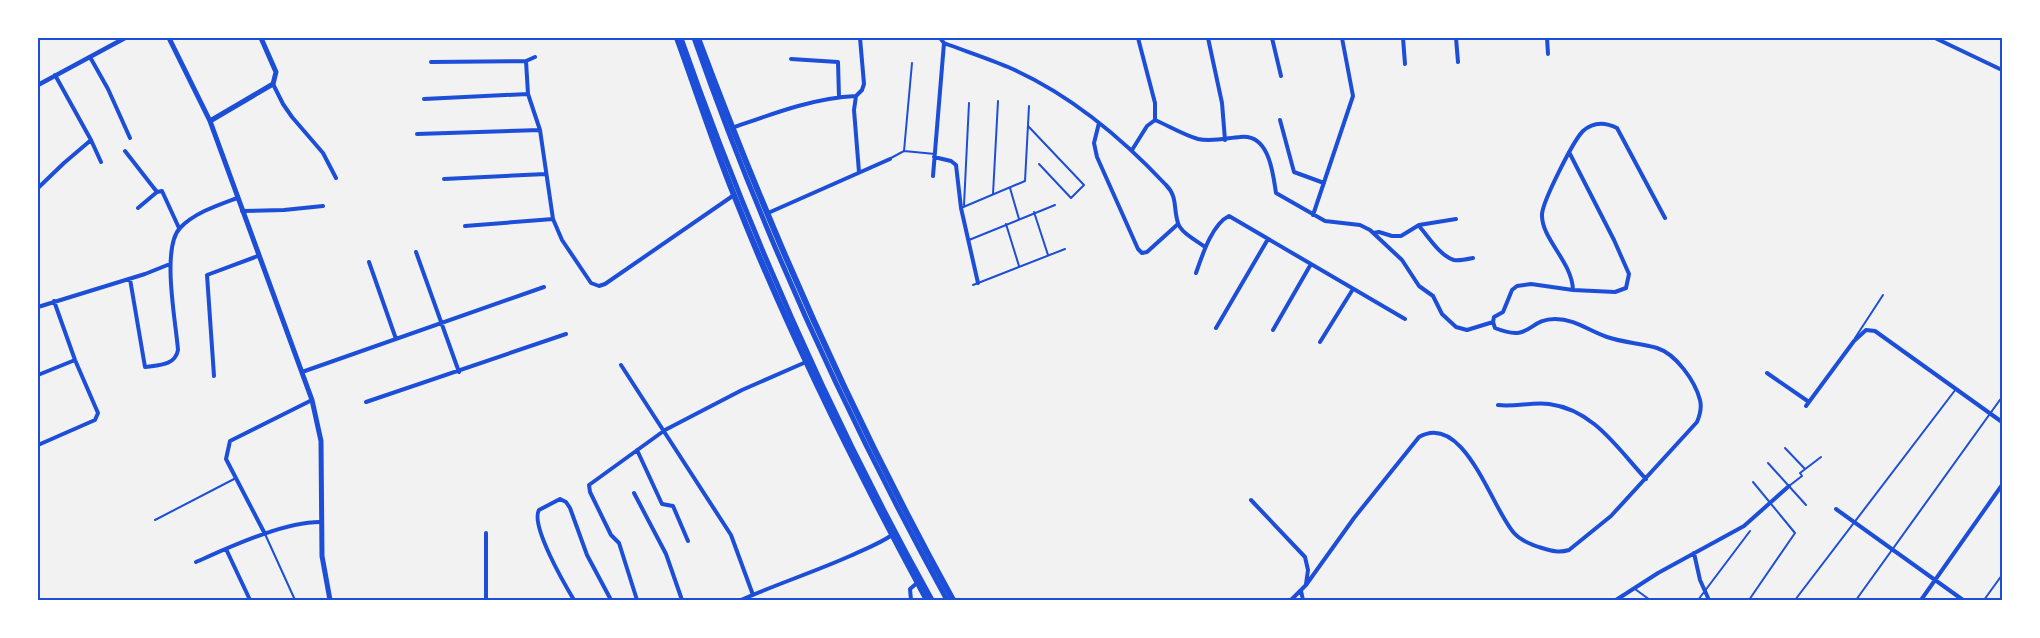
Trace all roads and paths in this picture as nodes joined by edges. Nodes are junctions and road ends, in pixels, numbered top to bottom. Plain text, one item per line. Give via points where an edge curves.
1 (125, 38) edge
2 (169, 38) edge
3 (261, 38) edge
4 (679, 38) edge
5 (696, 38) edge
6 (860, 38) edge
7 (940, 38) edge
8 (1138, 38) edge
9 (1208, 38) edge
10 (1272, 38) edge
11 (1342, 38) edge
12 (1403, 38) edge
13 (1456, 38) edge
14 (1547, 38) edge
15 (1935, 38) edge
16 (944, 43) junction
17 (1548, 54) dead end
18 (90, 57) junction
19 (535, 57) dead end
20 (791, 59) dead end
21 (526, 61) junction
22 (431, 62) dead end
23 (1458, 62) dead end
24 (912, 63) dead end
25 (1405, 64) dead end
26 (2002, 70) edge
27 (55, 75) junction
28 (1281, 76) dead end
29 (38, 84) edge
30 (273, 84) junction
31 (528, 94) junction
32 (856, 96) junction
33 (839, 97) junction
34 (424, 99) dead end
35 (998, 101) dead end
36 (969, 103) dead end
37 (1029, 106) dead end
38 (1155, 120) junction
39 (1281, 120) dead end
40 (210, 121) junction
41 (1099, 123) junction
42 (1028, 126) junction
43 (732, 128) junction
44 (540, 130) junction
45 (417, 134) dead end
46 (130, 138) dead end
47 (91, 140) junction
48 (1225, 140) junction
49 (1132, 150) junction
50 (125, 151) dead end
51 (904, 152) junction
52 (1569, 152) junction
53 (935, 155) junction
54 (890, 159) joint
55 (101, 162) dead end
56 (1039, 164) dead end
57 (859, 172) junction
58 (546, 174) junction
59 (933, 176) dead end
60 (336, 178) dead end
61 (444, 179) dead end
62 (1324, 183) junction
63 (38, 188) edge
64 (1010, 188) junction
65 (157, 192) junction
66 (993, 194) junction
67 (734, 195) junction
68 (237, 198) junction
69 (1055, 205) dead end
70 (323, 206) dead end
71 (963, 207) junction
72 (138, 208) dead end
73 (242, 212) junction
74 (1034, 212) junction
75 (767, 213) junction
76 (1313, 215) junction
77 (1665, 218) dead end
78 (554, 219) junction
79 (1019, 219) junction
80 (1456, 219) dead end
81 (1006, 224) junction
82 (1178, 224) junction
83 (1419, 225) junction
84 (465, 226) dead end
85 (180, 228) junction
86 (1373, 233) junction
87 (1268, 239) junction
88 (969, 240) junction
89 (1205, 247) junction
90 (1065, 249) dead end
91 (416, 252) dead end
92 (1048, 255) junction
93 (258, 256) junction
94 (1473, 258) dead end
95 (369, 262) dead end
96 (170, 264) junction
97 (1311, 264) junction
98 (1019, 266) junction
99 (1196, 273) dead end
100 (130, 279) junction
101 (975, 284) joint
102 (544, 287) dead end
103 (1353, 289) junction
104 (1573, 290) junction
105 (1883, 295) dead end
106 (54, 301) junction
107 (38, 307) edge
108 (1405, 319) dead end
109 (1493, 322) junction
110 (441, 323) junction
111 (1216, 328) dead end
112 (1273, 330) dead end
113 (566, 334) dead end
114 (396, 339) junction
115 (1320, 342) dead end
116 (1851, 344) junction
117 (75, 360) junction
118 (807, 362) junction
119 (621, 364) dead end
120 (302, 372) junction
121 (459, 372) junction
122 (1767, 373) dead end
123 (38, 375) edge
124 (214, 376) dead end
125 (1956, 389) junction
126 (2002, 397) edge
127 (312, 400) junction
128 (366, 402) dead end
129 (1498, 405) dead end
130 (1990, 413) junction
131 (2002, 422) edge
132 (665, 430) junction
133 (38, 445) edge
134 (1785, 448) dead end
135 (637, 450) junction
136 (1821, 457) dead end
137 (1768, 463) dead end
138 (1804, 469) junction
139 (236, 478) junction
140 (1646, 479) junction
141 (1753, 482) dead end
142 (2002, 485) edge
143 (1789, 486) junction
144 (634, 493) dead end
145 (1251, 500) dead end
146 (1771, 503) junction
147 (1806, 505) dead end
148 (1836, 509) dead end
149 (155, 520) dead end
150 (322, 522) junction
151 (1855, 522) junction
152 (1750, 531) dead end
153 (486, 533) dead end
154 (265, 534) junction
155 (892, 535) junction
156 (688, 541) dead end
157 (226, 549) junction
158 (1892, 550) junction
159 (1694, 554) junction
160 (196, 562) dead end
161 (2002, 575) edge
162 (1935, 581) junction
163 (918, 582) junction
164 (1306, 585) junction
165 (1634, 588) junction
166 (1301, 591) junction
167 (1704, 591) junction
168 (753, 595) junction
169 (250, 600) edge
170 (295, 600) edge
171 (330, 600) edge
172 (486, 600) edge
173 (574, 600) edge
174 (611, 600) edge
175 (637, 600) edge
176 (682, 600) edge
177 (741, 600) edge
178 (911, 600) edge
179 (927, 600) edge
180 (932, 600) edge
181 (947, 600) edge
182 (953, 600) edge
183 (1291, 600) edge
184 (1304, 600) edge
185 (1616, 600) edge
186 (1650, 600) edge
187 (1698, 600) edge
188 (1709, 600) edge
189 (1749, 600) edge
190 (1795, 600) edge
191 (1856, 600) edge
192 (1921, 600) edge
193 (1963, 600) edge
194 (1984, 600) edge

1 - 18 street
2 - 40 main road
3 - 30 main road via 276,72
4 - 67 highway
4 - 180 main road via 804,347 868,481
5 - 43 highway
5 - 181 main road via 748,181 821,352
6 - 32 street via 864,84
7 - 16 street
8 - 38 street via 1155,104
9 - 48 street via 1222,103
10 - 28 street
11 - 62 street via 1353,96
12 - 25 street
13 - 23 street
14 - 17 street
15 - 26 street
16 - 41 street via 1010,68 1074,104
16 - 53 street
18 - 27 street
18 - 46 street
19 - 21 street
20 - 33 street via 838,62
21 - 22 street
21 - 31 street
24 - 51 street
27 - 29 street
27 - 47 street
30 - 40 main road
30 - 60 street via 292,117 323,153
31 - 34 street
31 - 44 street
32 - 33 street
32 - 57 street
33 - 43 street
35 - 66 street
36 - 71 street
37 - 42 street
38 - 48 street via 1198,139
38 - 49 street
39 - 62 street via 1294,172
40 - 68 main road
41 - 49 street
41 - 82 street via 1094,143 1097,157 1138,249 1147,252
42 - 56 street via 1084,185 1071,198
42 - 64 street via 1025,181
43 - 75 highway
44 - 45 street
44 - 58 street
47 - 55 street
47 - 63 street
48 - 76 street via 1244,136 1256,139 1264,147 1273,169 1276,193
49 - 82 street via 1175,196
50 - 65 street
51 - 53 street
51 - 54 street
52 - 77 street via 1583,131 1593,125 1606,122 1617,128
52 - 104 street via 1542,214 1573,279
52 - 104 street via 1629,274 1626,288 1620,291
53 - 59 street
53 - 71 street via 956,165
54 - 57 street
57 - 75 street
58 - 61 street
58 - 78 street
62 - 76 street
64 - 66 street
64 - 79 street
65 - 72 street
65 - 85 street via 166,196
66 - 71 street
67 - 78 street via 599,286 591,283 576,262
67 - 118 highway
68 - 73 main road
68 - 85 street via 209,209
69 - 74 street
70 - 73 street
71 - 88 street
73 - 93 main road
74 - 79 street
74 - 92 street
75 - 182 highway via 849,398
76 - 86 street via 1360,225
78 - 84 street
79 - 81 street
80 - 83 street
81 - 88 street
81 - 98 street
82 - 89 street
83 - 86 street via 1401,236
83 - 94 street via 1448,256 1455,260
85 - 96 street via 172,240
86 - 109 street via 1402,260 1419,286 1433,296 1442,314 1456,327 1467,330
87 - 89 street via 1229,216 1222,220
87 - 97 street
87 - 111 street
88 - 101 street
89 - 99 street
90 - 92 street
91 - 110 street
92 - 98 street
93 - 120 main road
93 - 124 street via 207,276
95 - 114 street
96 - 100 street
96 - 100 street via 178,354 168,363 145,367
97 - 103 street
97 - 112 street
98 - 101 street
100 - 106 street
102 - 110 street
103 - 108 street
103 - 115 street
104 - 109 street via 1517,286
105 - 116 street
106 - 107 street
106 - 117 street
109 - 140 street via 1495,328 1515,334 1525,333 1544,320 1573,321 1606,337 1658,348 1674,359 1695,387 1701,411 1697,422
110 - 114 street
110 - 121 street
113 - 121 street
114 - 120 street
116 - 122 street via 1807,404
116 - 125 street via 1866,330 1875,331
117 - 123 street
117 - 133 street via 98,413 95,420
118 - 132 street
118 - 155 highway
119 - 132 street
120 - 127 main road
121 - 128 street
125 - 130 street
125 - 151 street
126 - 130 street
127 - 139 street via 230,441 226,459
127 - 150 main road via 321,441
129 - 140 street via 1552,405 1584,415
130 - 131 street
130 - 158 street
132 - 135 street
132 - 168 street via 731,534
134 - 138 street
135 - 156 street via 662,504 673,506
135 - 175 street via 588,487 610,535 619,543
136 - 138 street
137 - 143 street
138 - 143 street via 1802,476
139 - 149 street
139 - 154 street
140 - 164 street via 1583,540 1569,550 1554,552 1516,536 1466,453 1447,436 1435,431 1427,433 1419,437 1354,518
141 - 146 street
142 - 162 street
143 - 146 street
143 - 147 street
144 - 176 street via 666,554
145 - 164 street via 1305,557
146 - 159 street via 1744,526
146 - 189 street via 1795,533
148 - 151 street
150 - 154 street
150 - 171 main road via 322,564
151 - 158 street
151 - 190 street
152 - 167 street
153 - 172 street
154 - 157 street
154 - 170 street
155 - 163 highway
155 - 168 street via 815,572
157 - 160 street
157 - 169 street
158 - 162 street
158 - 191 street
159 - 165 street
159 - 167 street
161 - 194 street
162 - 192 street
162 - 193 street
163 - 178 street via 910,589
163 - 179 highway
164 - 166 street
165 - 185 street
165 - 186 street
166 - 183 street
166 - 184 street
167 - 187 street
167 - 188 street
168 - 177 street
173 - 174 street via 536,518 539,510 560,499 570,508 587,555

